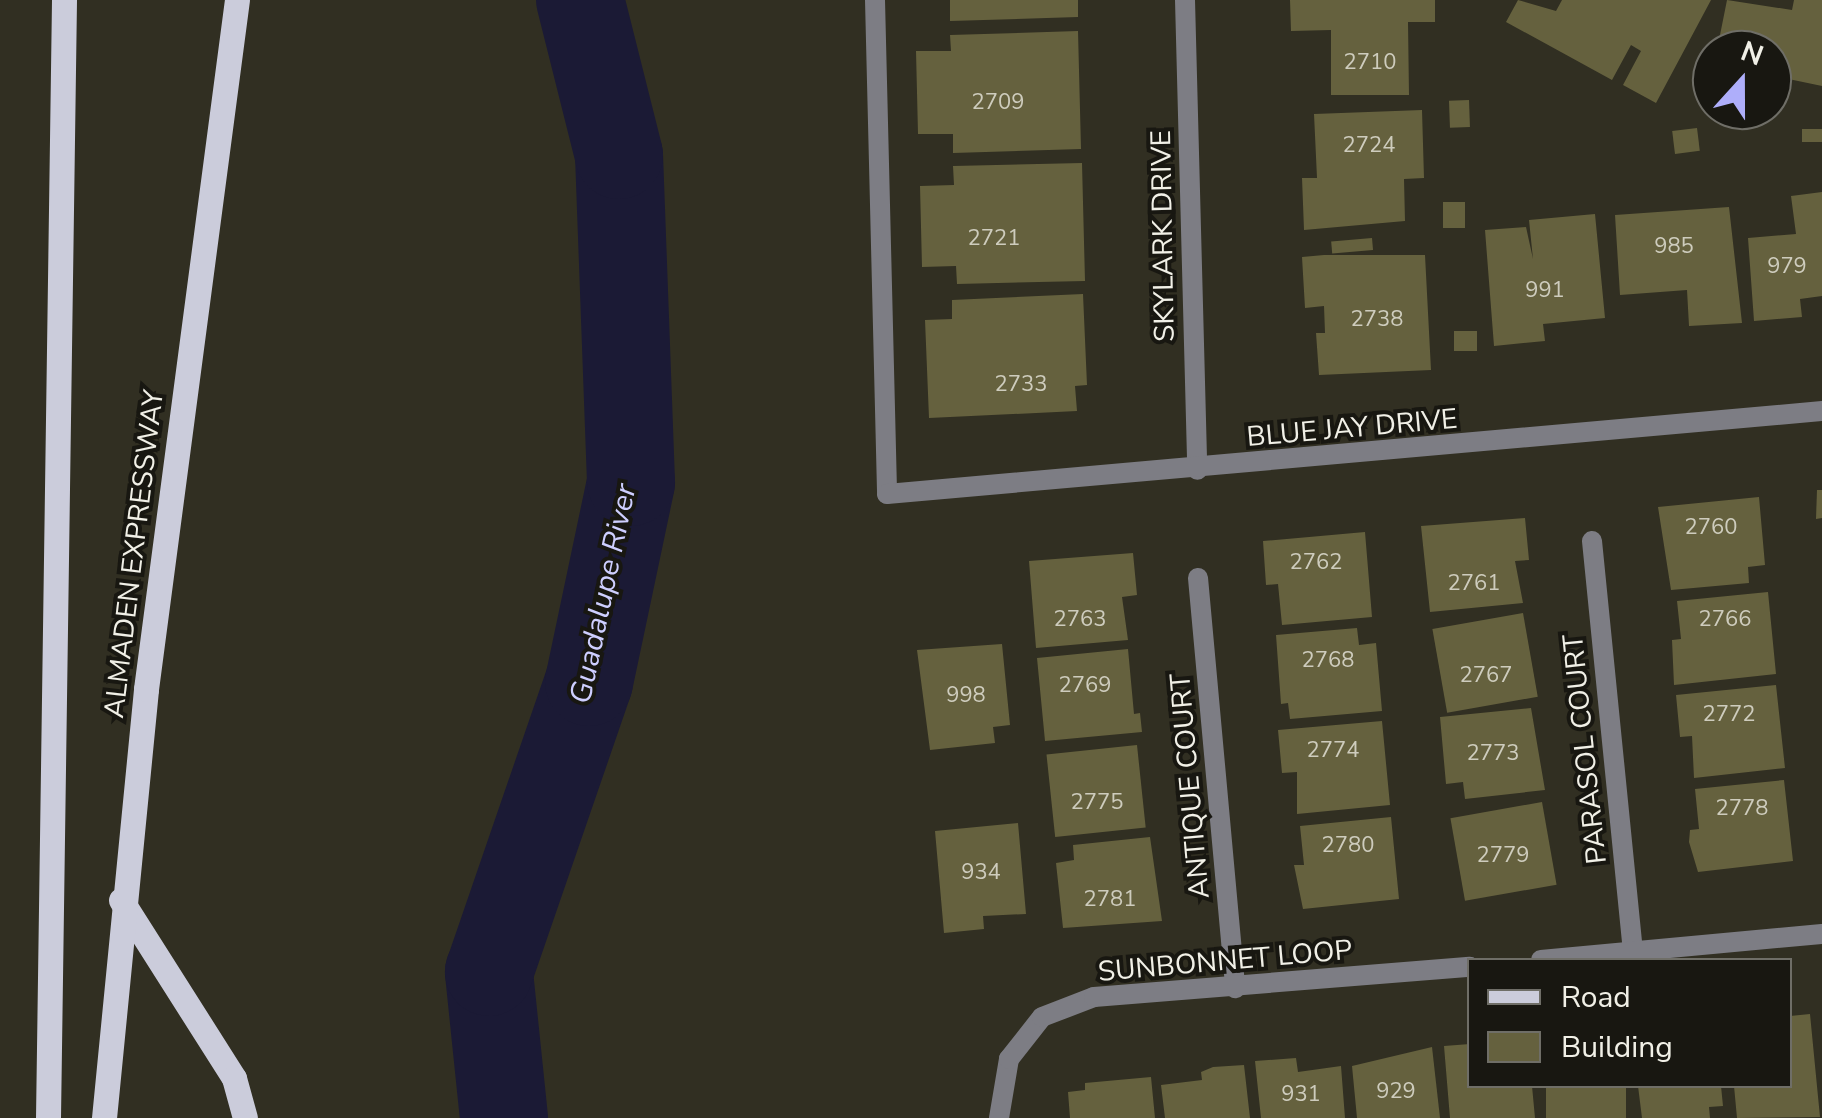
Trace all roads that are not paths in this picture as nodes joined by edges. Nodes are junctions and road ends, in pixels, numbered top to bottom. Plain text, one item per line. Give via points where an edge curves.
1 (64, 0) edge
2 (237, 0) edge
3 (875, 0) edge
4 (1185, 0) edge
5 (1822, 411) edge
6 (1197, 470) junction
7 (1592, 541) dead end
8 (1198, 578) dead end
9 (121, 900) junction
10 (1822, 934) edge
11 (1632, 952) junction
12 (1564, 958) edge
13 (1467, 967) edge
14 (1236, 988) junction
15 (48, 1118) edge
16 (104, 1118) edge
17 (246, 1118) edge
18 (999, 1118) edge

1 - 15 main road
2 - 9 main road, ALMADEN EXPRESSWAY
3 - 6 street, BLUE JAY DRIVE via 887,494
4 - 6 street, SKYLARK DRIVE
5 - 6 street, BLUE JAY DRIVE
7 - 11 street, PARASOL COURT
8 - 14 street, ANTIQUE COURT
9 - 16 main road, ALMADEN EXPRESSWAY
9 - 17 main road via 234,1078
10 - 11 street
11 - 12 street
13 - 14 street, SUNBONNET LOOP
14 - 18 street, SUNBONNET LOOP via 1094,998 1042,1017 1009,1058

